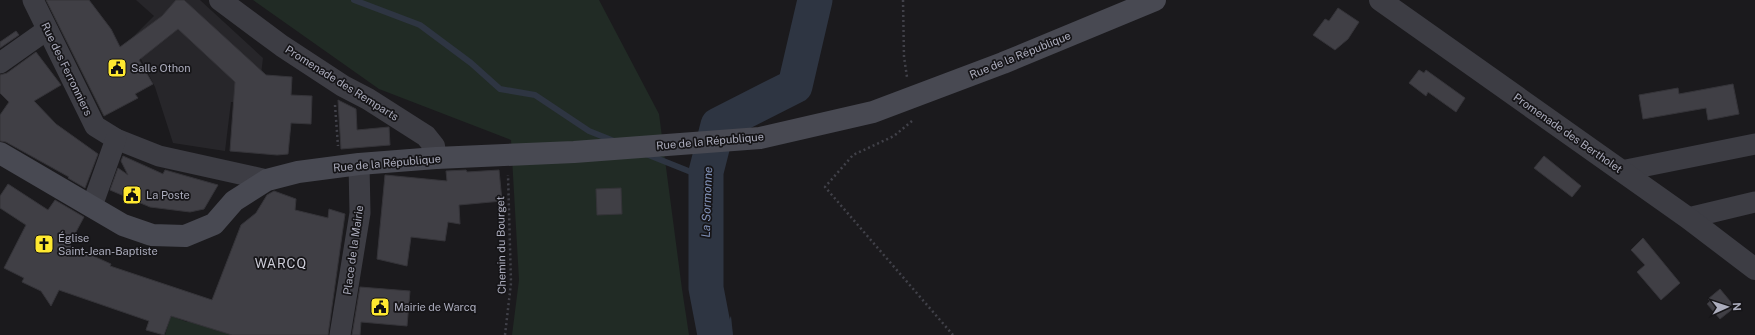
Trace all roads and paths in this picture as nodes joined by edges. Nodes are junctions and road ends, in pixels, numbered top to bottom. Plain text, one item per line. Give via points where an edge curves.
1 (32, 0) edge
2 (220, 0) edge
3 (903, 0) edge
4 (1155, 0) edge
5 (1380, 0) edge
6 (48, 31) junction
7 (0, 63) edge
8 (343, 86) junction
9 (911, 98) junction
10 (116, 139) junction
11 (1755, 144) edge
12 (0, 153) edge
13 (507, 154) junction
14 (436, 158) junction
15 (349, 165) junction
16 (1621, 171) junction
17 (267, 180) junction
18 (1755, 202) edge
19 (92, 206) junction
20 (1688, 218) junction
21 (1755, 269) edge
22 (340, 335) edge
23 (505, 335) edge
24 (953, 335) edge

1 - 6 street, Rue des Ferronniers
2 - 8 street, Promenade des Remparts via 282,46
3 - 9 path via 904,57
4 - 9 main road, Rue de la République
5 - 16 street, Promenade des Bertholet
6 - 7 street
6 - 10 street, Rue des Ferronniers via 95,126
8 - 14 street, Promenade des Remparts via 426,136 434,146
8 - 15 path via 334,95
9 - 13 main road, Rue de la République via 873,112 760,138 574,152
9 - 24 path via 914,119 894,136 853,155 825,187
10 - 17 street, Rue des Ferronniers via 159,156
10 - 19 street
11 - 16 street
12 - 19 main road
13 - 14 main road, Rue de la République
13 - 23 path, Chemin du Bourget via 511,283
14 - 15 main road, Rue de la République
15 - 17 main road, Rue de la République via 298,172
15 - 22 street, Place de la Mairie via 360,213
16 - 20 street, Promenade des Bertholet
17 - 19 main road, Rue de la République via 234,201 214,224 185,236 152,235 123,225
18 - 20 street
20 - 21 street, Promenade des Bertholet

